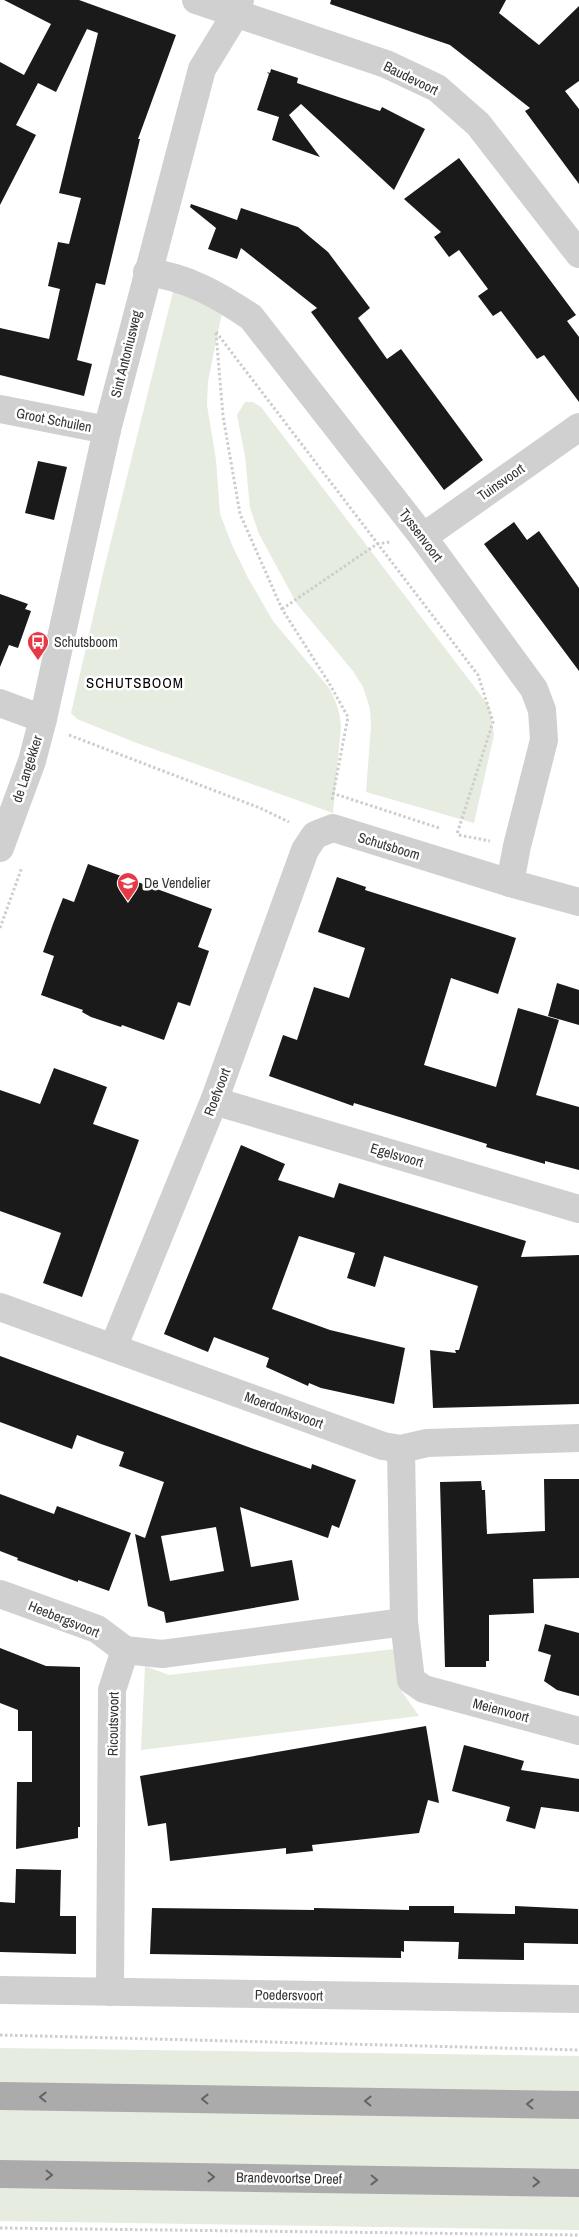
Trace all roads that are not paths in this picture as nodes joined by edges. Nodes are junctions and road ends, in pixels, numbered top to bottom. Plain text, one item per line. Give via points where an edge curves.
1 (196, 0) edge
2 (238, 7) edge
3 (579, 254) edge
4 (147, 272) junction
5 (0, 410) edge
6 (579, 427) edge
7 (107, 430) junction
8 (423, 537) junction
9 (0, 703) edge
10 (54, 726) junction
11 (324, 831) joint
12 (0, 848) edge
13 (510, 883) junction
14 (579, 902) edge
15 (214, 1101) junction
16 (579, 1209) edge
17 (0, 1307) edge
18 (114, 1348) junction
19 (579, 1438) edge
20 (400, 1449) junction
21 (0, 1594) edge
22 (404, 1622) junction
23 (125, 1650) junction
24 (579, 1731) edge
25 (0, 1990) edge
26 (110, 1992) junction
27 (579, 1999) edge
28 (0, 2096) edge
29 (579, 2105) edge
30 (0, 2174) edge
31 (579, 2183) edge

1 - 2 street, Baudevoort
2 - 3 street, Baudevoort via 386,64 437,88 478,124
2 - 4 street, Sint Antoniusweg via 202,69
4 - 7 street, Sint Antoniusweg
4 - 8 street, Tyssenvoort via 169,275 221,297 251,317
5 - 7 street, Groot Schuilen
6 - 8 street, Tuinsvoort
7 - 10 street, Sint Antoniusweg
8 - 13 street, Tyssenvoort via 534,689 542,710 544,740
9 - 10 street
10 - 12 street, de Langekker via 32,760
11 - 13 street, Schutsboom
11 - 15 street, Roefvoort via 305,850
13 - 14 street, Schutsboom
15 - 16 street, Egelsvoort
15 - 18 street, Roefvoort
17 - 18 street, Moerdonksvoort
18 - 20 street, Moerdonksvoort via 374,1443
19 - 20 street, Moerdonksvoort via 427,1443
20 - 22 street
21 - 23 street, Heebergsvoort via 97,1629
22 - 23 street via 162,1654
22 - 24 street, Meienvoort via 410,1680 424,1689
23 - 26 street, Ricoutsvoort via 112,1690
25 - 26 street, Poedersvoort
26 - 27 street, Poedersvoort
29 -> 28 main road
30 -> 31 main road, Brandevoortse Dreef

